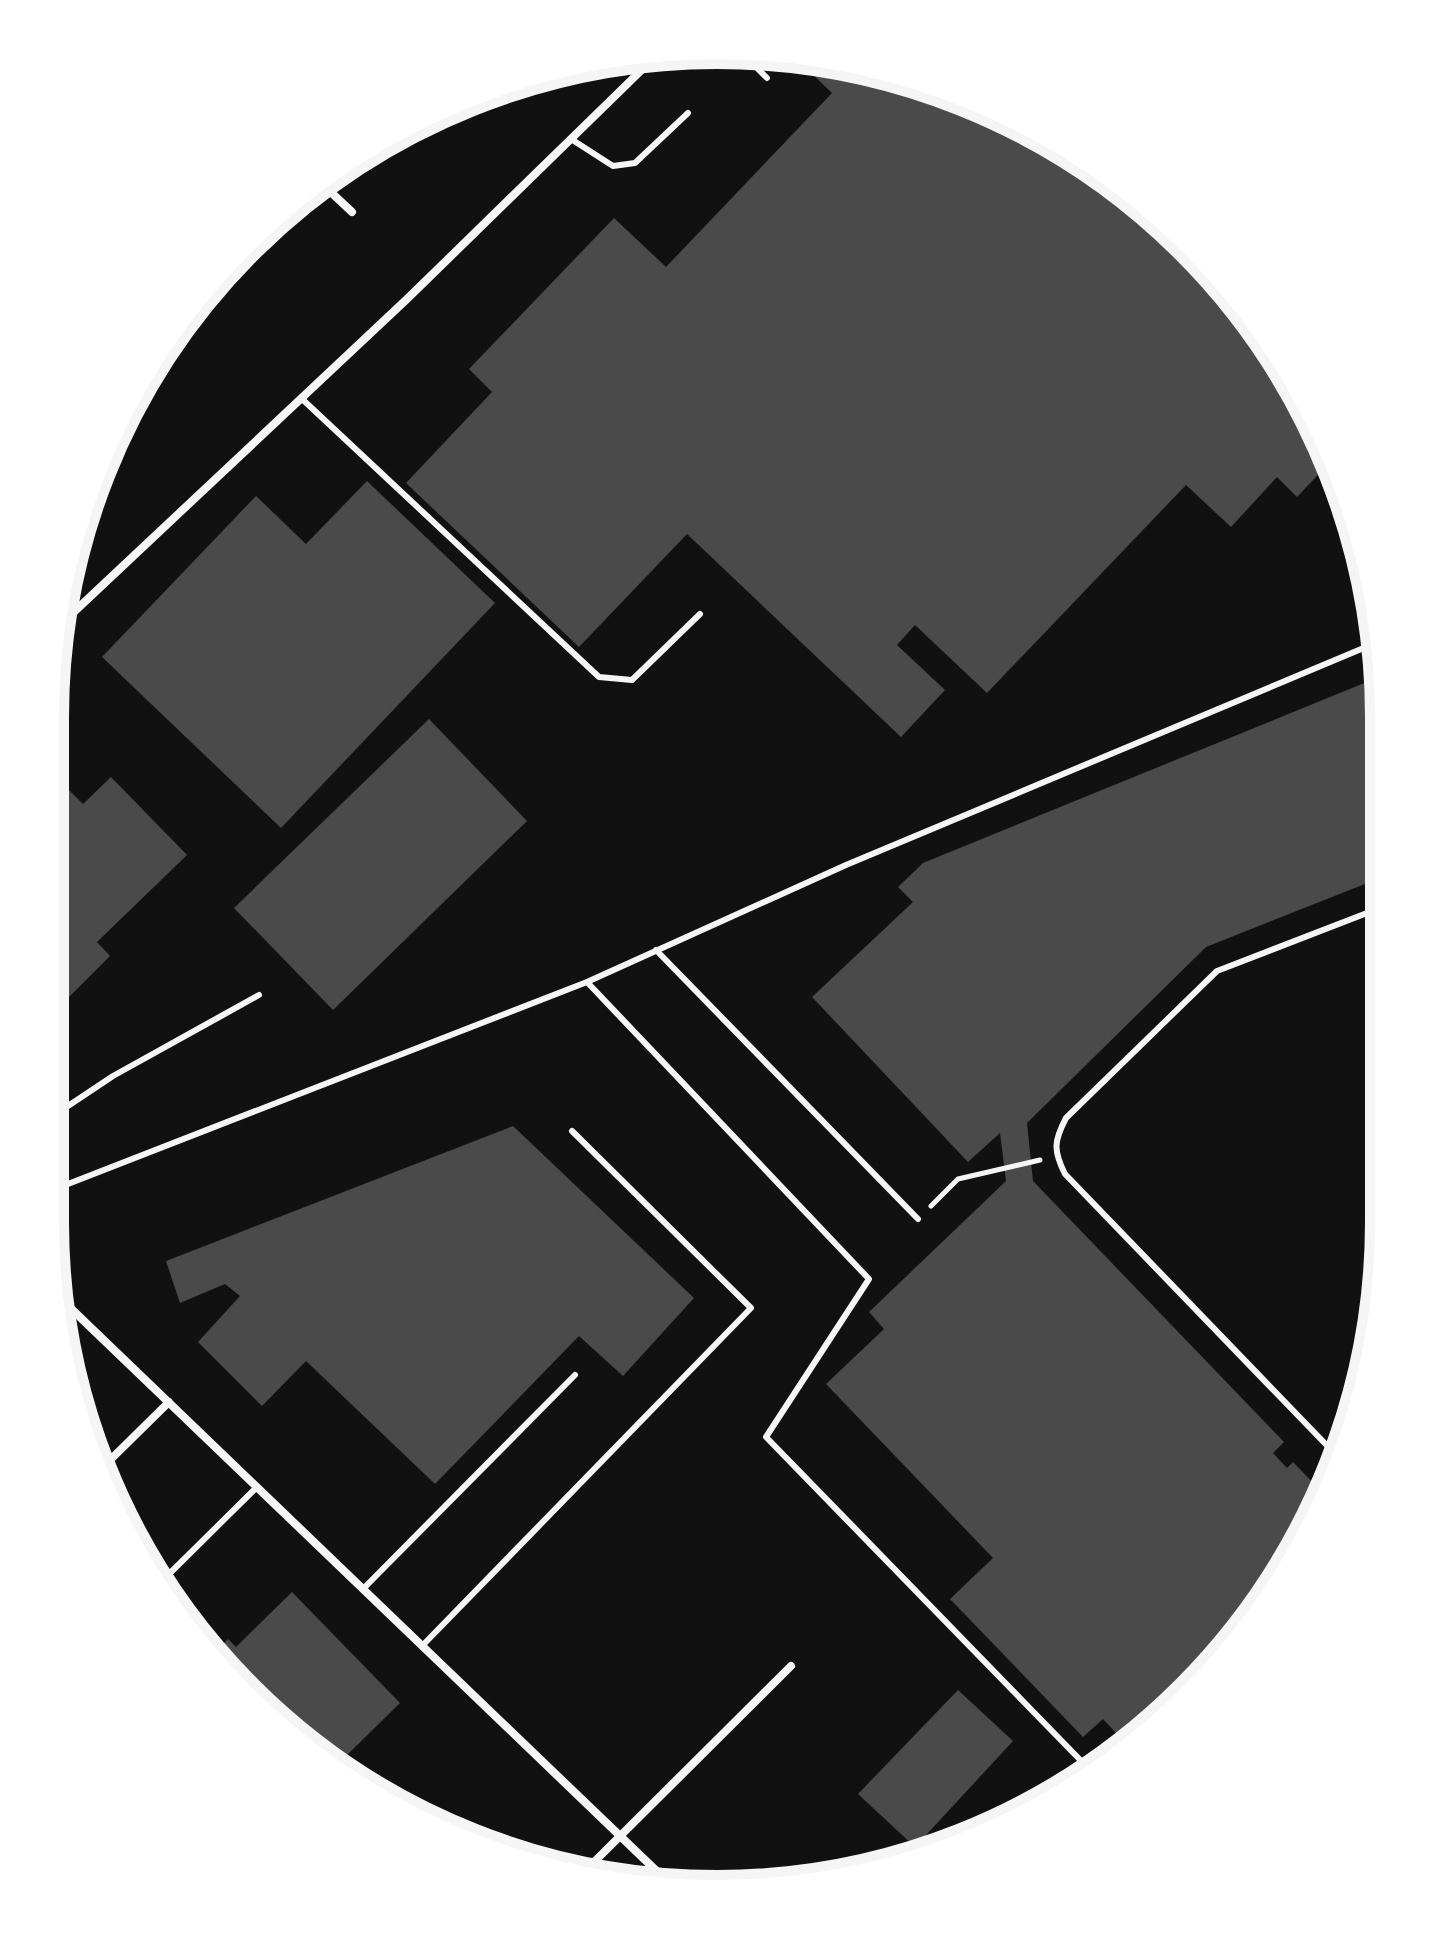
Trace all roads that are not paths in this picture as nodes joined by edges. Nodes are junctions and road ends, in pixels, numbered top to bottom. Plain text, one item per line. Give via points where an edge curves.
1 (754, 65) edge
2 (643, 69) edge
3 (767, 78) dead end
4 (688, 113) dead end
5 (571, 139) junction
6 (330, 191) edge
7 (352, 212) dead end
8 (301, 398) junction
9 (73, 613) edge
10 (700, 614) dead end
11 (1366, 647) edge
12 (1370, 912) edge
13 (656, 950) junction
14 (587, 982) junction
15 (259, 995) dead end
16 (64, 1109) edge
17 (572, 1131) dead end
18 (64, 1186) edge
19 (918, 1219) road end
20 (70, 1308) edge
21 (575, 1375) dead end
22 (169, 1402) junction
23 (1329, 1448) edge
24 (110, 1460) edge
25 (257, 1487) junction
26 (168, 1575) edge
27 (363, 1589) junction
28 (422, 1646) junction
29 (791, 1666) dead end
30 (1083, 1763) edge
31 (620, 1837) junction
32 (594, 1863) edge
33 (657, 1872) edge

1 - 3 lane
2 - 5 street
4 - 5 lane via 635,163 613,166
5 - 8 street
6 - 7 street
8 - 9 street
8 - 10 lane via 599,677 632,680
11 - 13 lane
12 - 23 lane via 1217,971 1066,1118 1057,1136 1056,1156 1065,1174
13 - 14 lane
13 - 19 lane
14 - 18 lane
14 - 30 lane via 869,1279 766,1437
15 - 16 lane
17 - 28 lane via 751,1308
20 - 22 street
21 - 27 lane
22 - 24 street
22 - 25 street
25 - 26 lane
25 - 27 street
27 - 28 street
28 - 31 street
29 - 31 street
31 - 32 street
31 - 33 street

